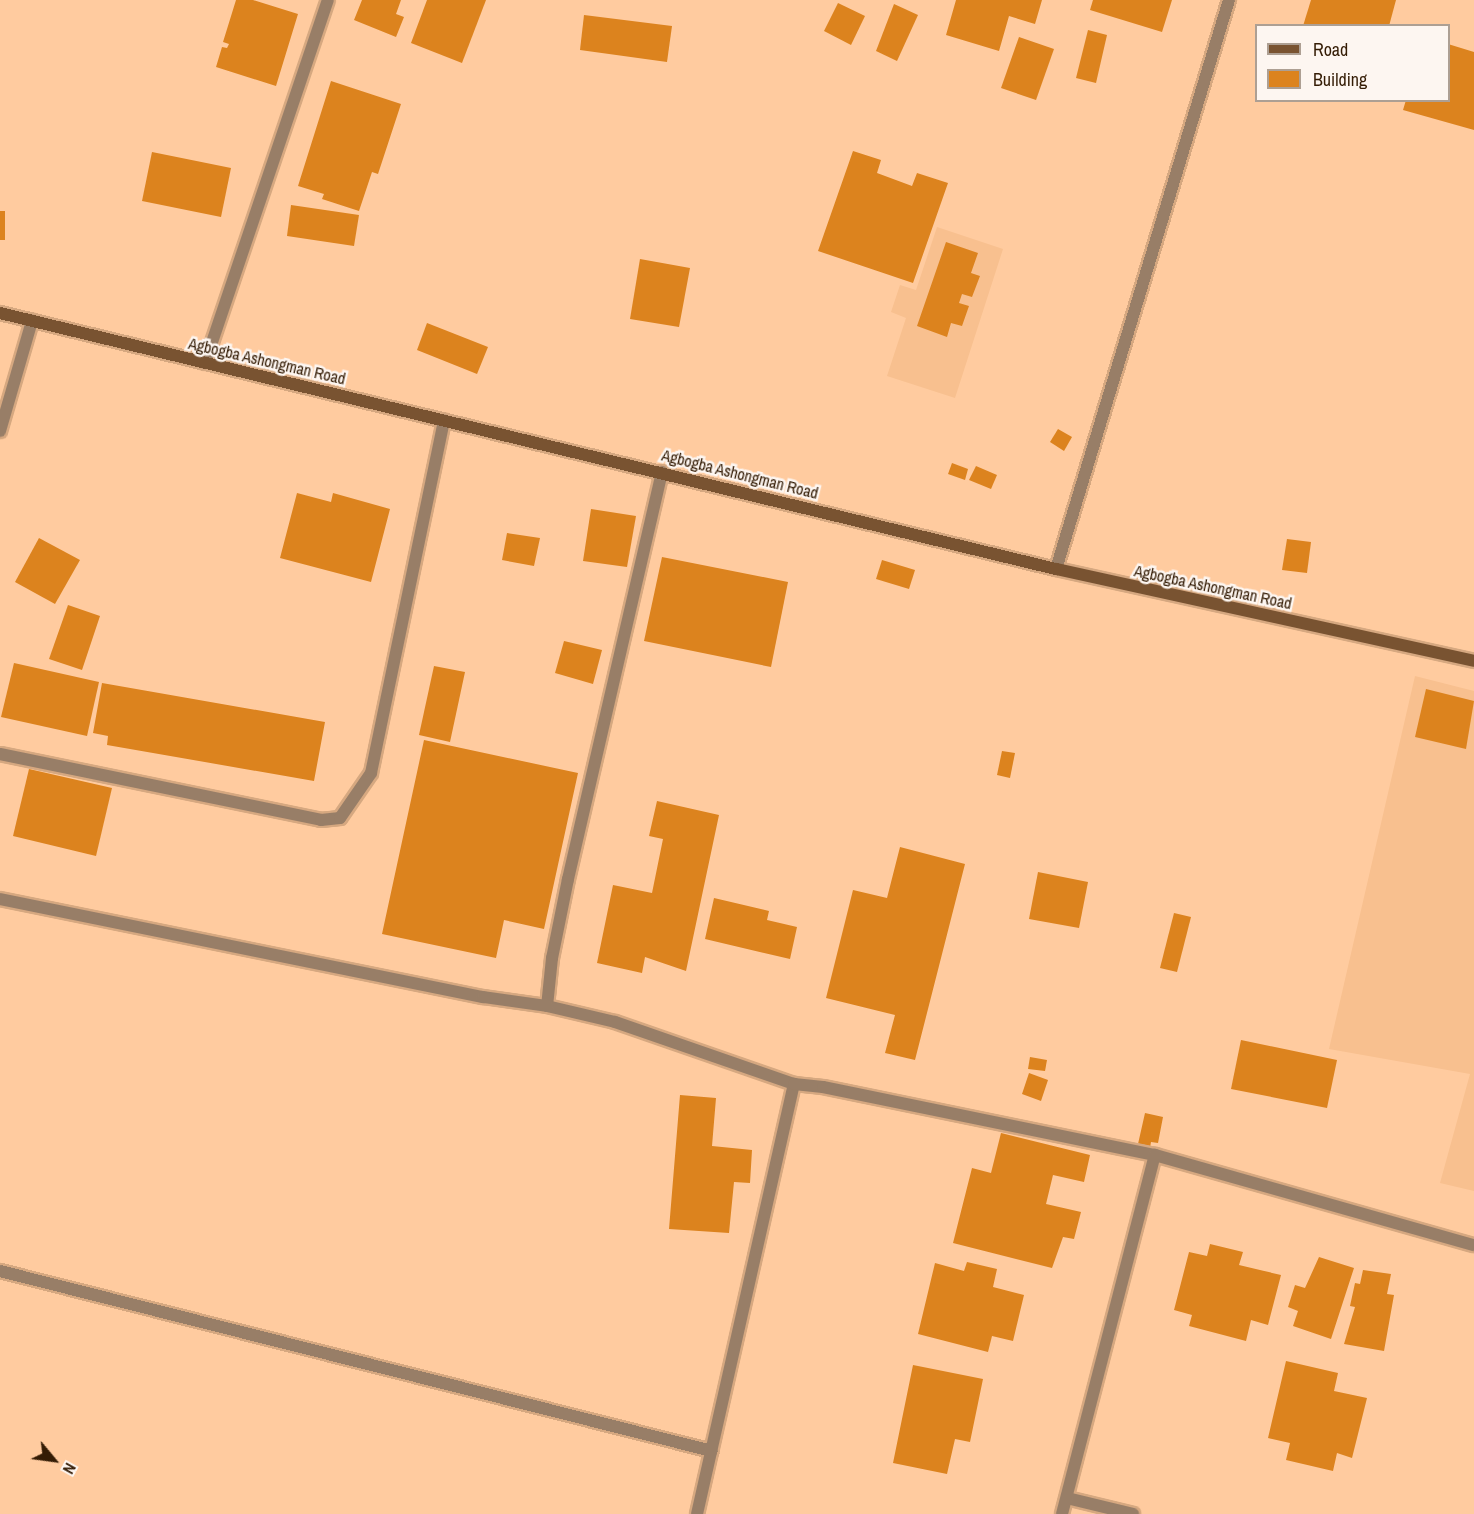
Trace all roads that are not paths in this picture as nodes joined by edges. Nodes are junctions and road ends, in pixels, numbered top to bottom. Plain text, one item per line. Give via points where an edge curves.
1 (328, 0) edge
2 (1229, 0) edge
3 (0, 313) edge
4 (32, 321) junction
5 (205, 363) junction
6 (444, 420) junction
7 (0, 431) edge
8 (662, 472) junction
9 (1056, 569) junction
10 (1474, 661) edge
11 (0, 754) edge
12 (0, 899) edge
13 (547, 1006) junction
14 (794, 1084) junction
15 (1155, 1155) junction
16 (1474, 1245) edge
17 (0, 1271) edge
18 (712, 1451) junction
19 (1067, 1498) junction
20 (697, 1514) edge
21 (1062, 1514) edge
22 (1133, 1514) edge

1 - 5 street
2 - 9 street
3 - 4 street, Agbogba Ashongman Road
4 - 5 street, Agbogba Ashongman Road
4 - 7 street
5 - 6 street, Agbogba Ashongman Road
6 - 8 street, Agbogba Ashongman Road
6 - 11 street via 371,773 340,818 321,820
8 - 9 street, Agbogba Ashongman Road
8 - 13 street via 568,879
9 - 10 street, Agbogba Ashongman Road
12 - 13 street
13 - 14 street via 615,1022
14 - 15 street
14 - 18 street
15 - 16 street
15 - 19 street
17 - 18 street
18 - 20 street
19 - 21 street
19 - 22 street

